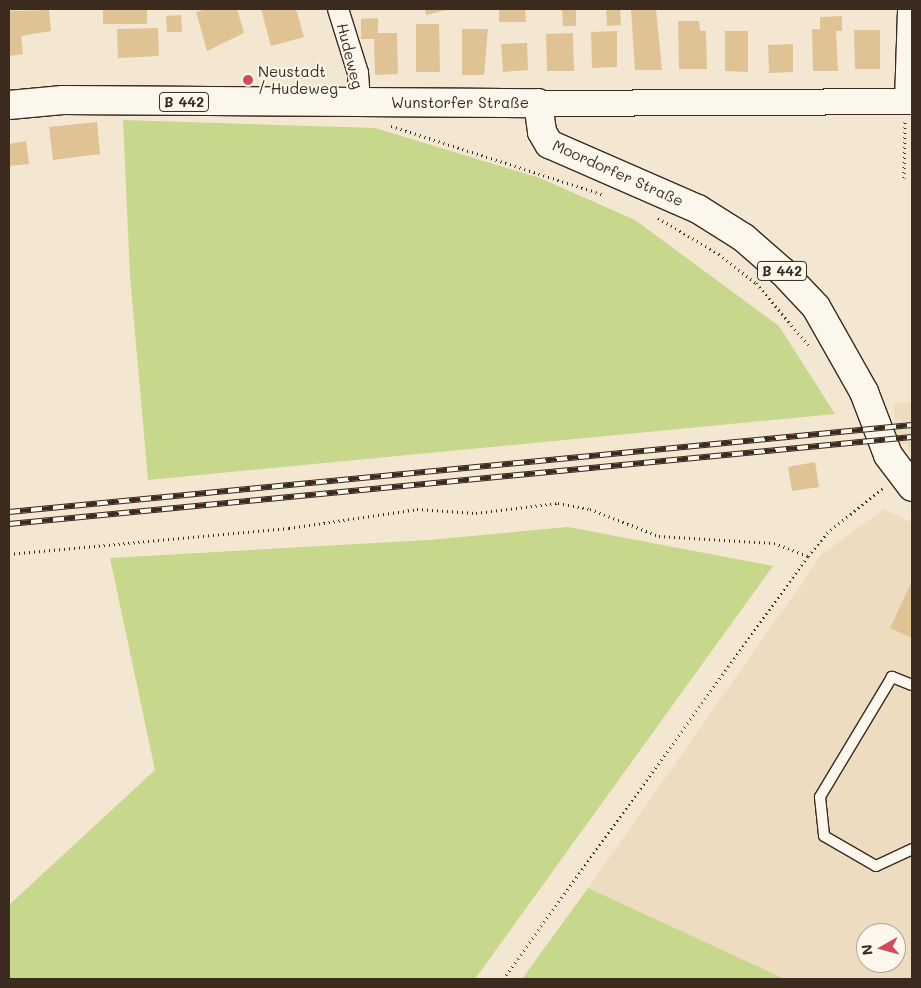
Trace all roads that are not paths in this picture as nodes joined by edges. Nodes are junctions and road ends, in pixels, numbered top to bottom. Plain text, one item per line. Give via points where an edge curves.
1 (338, 9) edge
2 (908, 9) edge
3 (909, 101) edge
4 (360, 103) junction
5 (538, 103) junction
6 (9, 105) edge
7 (900, 486) edge
8 (912, 685) edge
9 (912, 849) edge

1 - 4 street, Hudeweg via 358,73
2 - 3 street
3 - 5 street, Wunstorfer Straße
4 - 5 main road, Wunstorfer Straße / B 442
4 - 6 main road, Wunstorfer Straße / B 442 via 63,100
5 - 7 main road, Moordorfer Straße / B 442 via 542,132 549,144 698,208 744,238 816,306 864,392
8 - 9 lane via 892,677 820,797 824,836 876,866

